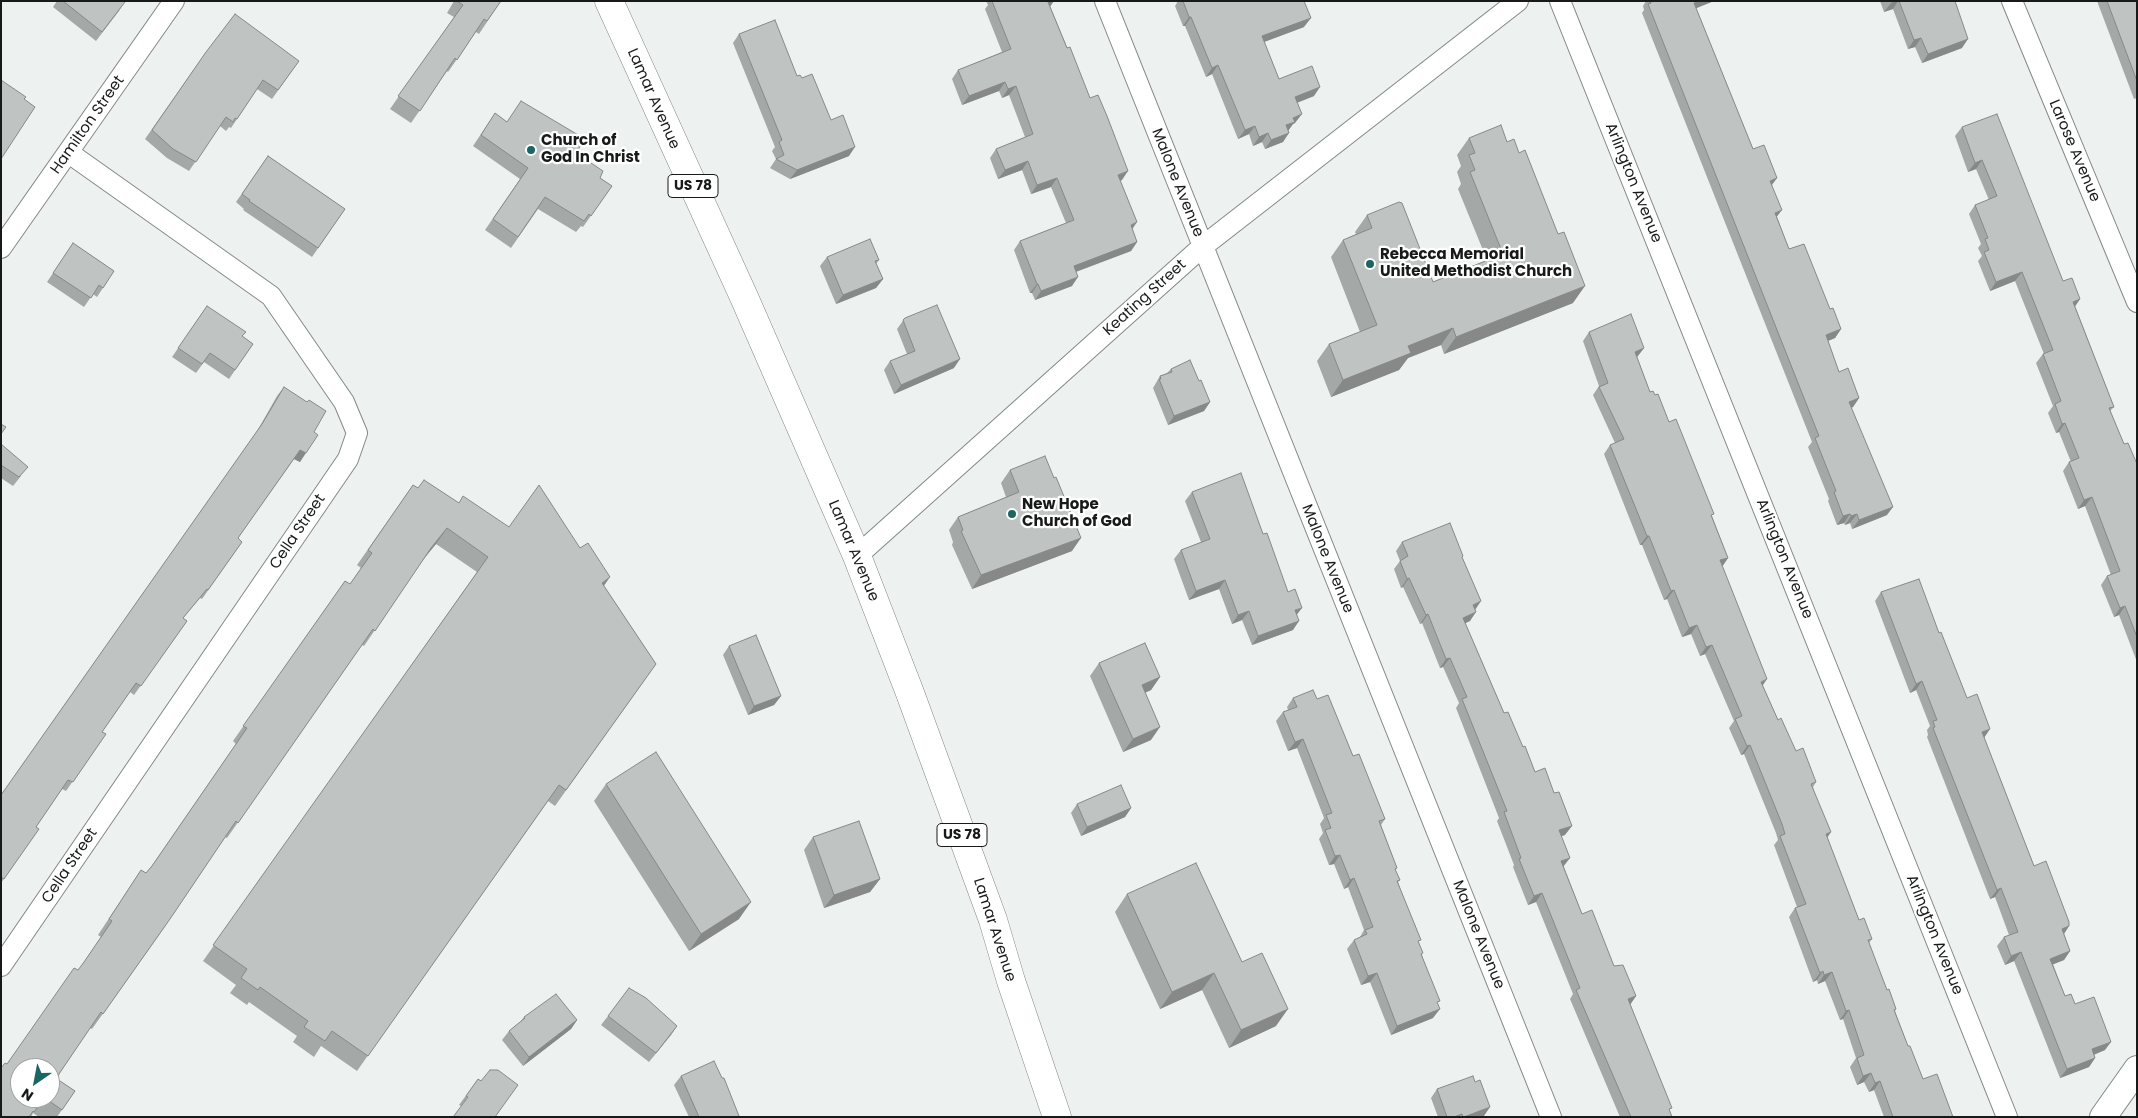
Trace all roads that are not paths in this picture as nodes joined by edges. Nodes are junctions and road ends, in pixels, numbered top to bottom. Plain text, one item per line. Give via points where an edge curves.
1 (174, 1) edge
2 (609, 1) edge
3 (1105, 1) edge
4 (1518, 1) edge
5 (1560, 1) edge
6 (2012, 1) edge
7 (69, 152) junction
8 (1202, 247) junction
9 (1, 248) edge
10 (2137, 302) edge
11 (856, 556) junction
12 (1, 966) edge
13 (2137, 1069) edge
14 (1057, 1117) edge
15 (1551, 1117) edge
16 (2007, 1117) edge
17 (2103, 1117) edge

1 - 7 street, Hamilton Street
2 - 11 main road, Lamar Avenue / US 78 via 769,354
3 - 8 street, Malone Avenue
4 - 8 street, Keating Street
5 - 16 street, Arlington Avenue
6 - 10 street, Larose Avenue
7 - 9 street, Hamilton Street
7 - 12 street, Cella Street via 271,296 344,402 357,433 348,459
8 - 11 street, Keating Street
8 - 15 street, Malone Avenue
11 - 14 main road, Lamar Avenue / US 78 via 993,920 1010,981
13 - 17 street

